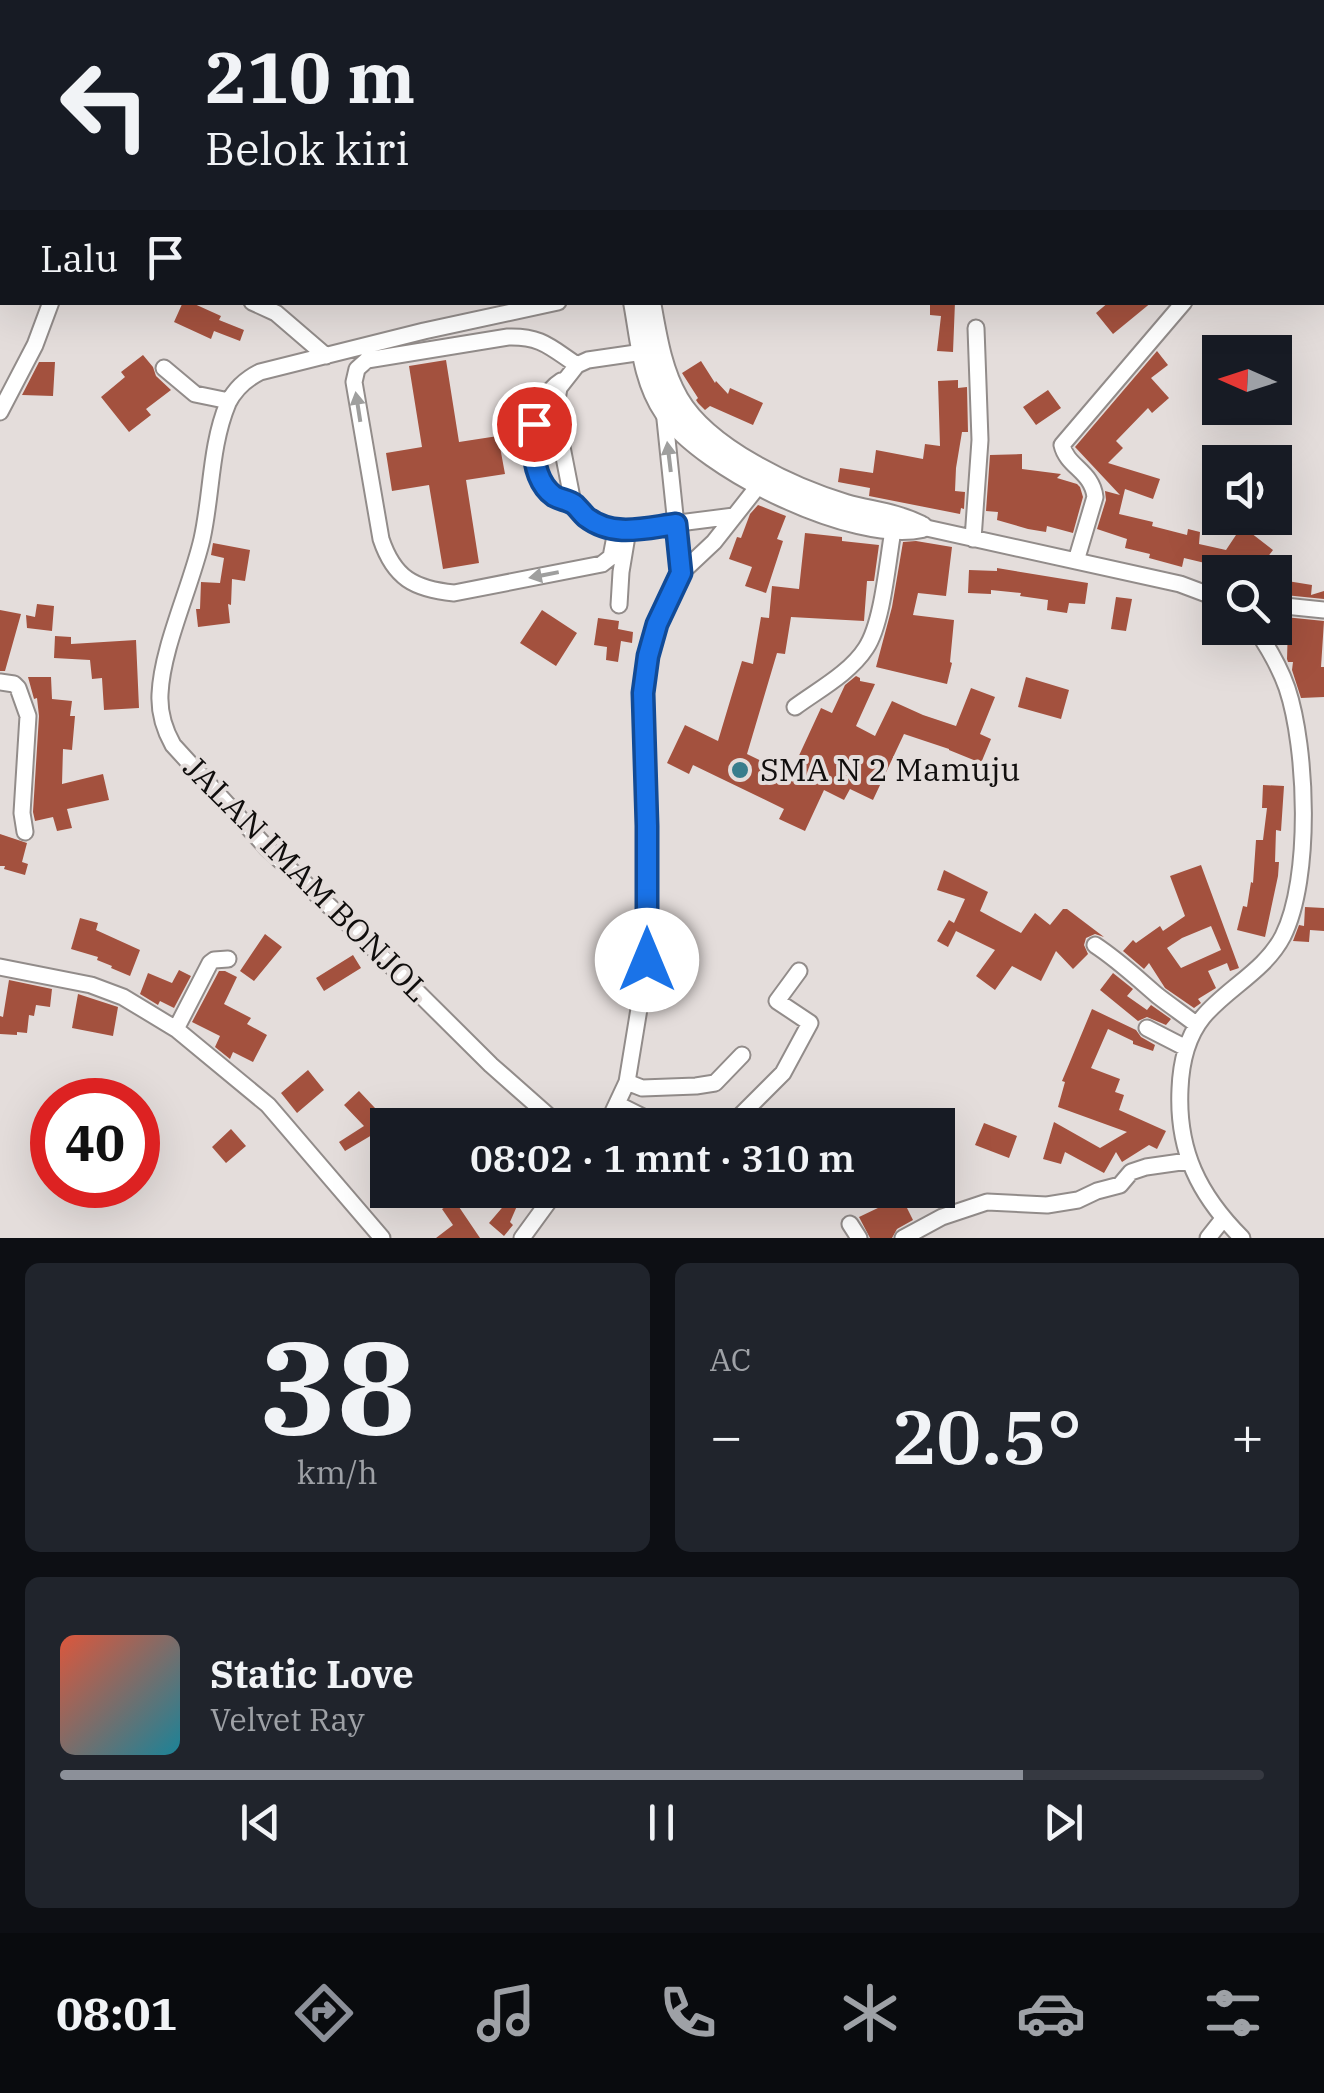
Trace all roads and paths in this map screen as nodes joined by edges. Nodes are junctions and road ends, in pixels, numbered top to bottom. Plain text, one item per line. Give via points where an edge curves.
1 (50, 305) edge
2 (259, 305) edge
3 (544, 305) edge
4 (634, 305) edge
5 (651, 305) edge
6 (1181, 305) edge
7 (976, 328) dead end
8 (642, 352) junction
9 (326, 356) junction
10 (577, 365) junction
11 (164, 368) dead end
12 (564, 378) junction
13 (229, 401) junction
14 (664, 410) junction
15 (0, 412) edge
16 (765, 480) junction
17 (573, 503) junction
18 (734, 516) junction
19 (894, 523) junction
20 (676, 524) junction
21 (922, 527) joint
22 (622, 530) junction
23 (973, 538) junction
24 (1076, 562) junction
25 (681, 573) junction
26 (1202, 592) edge
27 (619, 605) dead end
28 (1292, 607) edge
29 (1324, 610) edge
30 (1266, 645) edge
31 (0, 682) edge
32 (794, 707) dead end
33 (25, 832) dead end
34 (1095, 946) dead end
35 (228, 959) dead end
36 (0, 967) edge
37 (798, 971) dead end
38 (1197, 1025) junction
39 (1147, 1028) dead end
40 (176, 1029) junction
41 (1186, 1048) junction
42 (742, 1055) dead end
43 (627, 1082) junction
44 (616, 1104) junction
45 (540, 1108) edge
46 (613, 1108) edge
47 (624, 1108) edge
48 (748, 1108) edge
49 (1188, 1161) junction
50 (544, 1208) edge
51 (1223, 1219) junction
52 (382, 1238) edge
53 (522, 1238) edge
54 (903, 1238) edge
55 (1208, 1238) edge
56 (1242, 1238) edge

1 - 15 street
2 - 9 street
3 - 9 street
4 - 8 main road
5 - 16 main road via 661,358 680,402
6 - 24 street via 1062,445 1095,497
7 - 23 street via 980,440
8 - 10 street
8 - 14 main road
9 - 13 street via 260,372
10 - 12 street
22 -> 10 street via 602,564 454,593 433,591 398,573 381,540 354,382 361,364 527,336
11 - 13 street via 191,392
12 - 17 street via 555,411
12 - 17 street via 542,400 534,457 541,481
13 - 45 street, JALAN IMAM BONJOL via 196,563 164,672 165,731 267,848
14 - 16 main road via 730,468
20 -> 14 street
16 - 18 street
16 - 19 main road via 827,513
17 - 22 street via 591,520
18 - 20 street
18 - 25 street
19 - 21 main road via 906,531
19 - 32 street via 877,624 866,650
20 - 22 street
20 - 25 street
21 - 23 street
22 - 27 street
23 - 24 street
24 - 26 street
25 - 43 street via 657,624 643,693 647,960
28 - 29 street
30 - 38 street via 1287,686 1301,746 1302,850 1295,892 1283,936
31 - 33 street via 18,688 28,716
34 - 38 street
35 - 40 street via 210,963
36 - 40 street via 91,985
37 - 48 street via 777,1001 810,1022 782,1073
38 - 41 street
39 - 41 street
40 - 52 street via 268,1105
41 - 49 street via 1179,1106
42 - 43 street via 715,1083 642,1088
43 - 44 street
44 - 46 street
44 - 47 street
49 - 51 street
49 - 54 street via 1131,1172 1120,1185 1078,1200 987,1202
50 - 53 street
51 - 55 street
51 - 56 street

